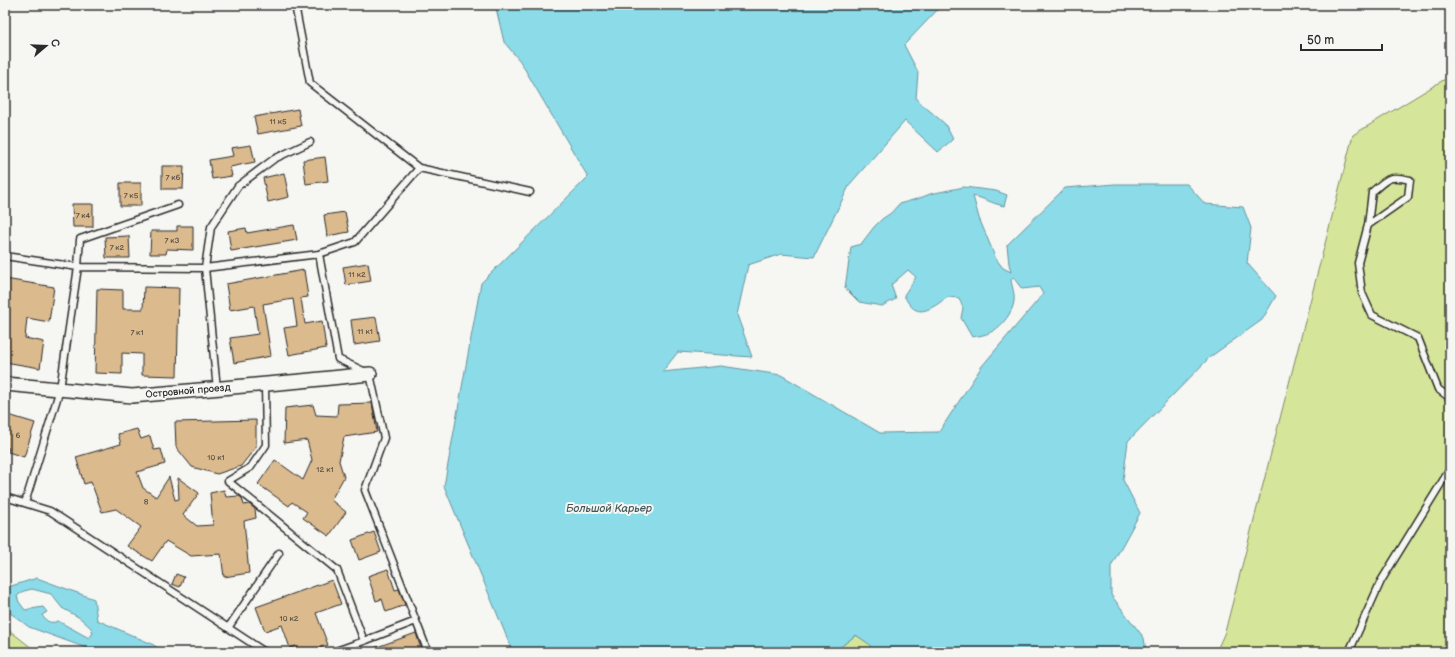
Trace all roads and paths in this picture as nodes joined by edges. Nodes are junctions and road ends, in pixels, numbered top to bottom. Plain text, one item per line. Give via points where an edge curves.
1 (295, 5) edge
2 (310, 142) dead end
3 (419, 168) junction
4 (530, 192) dead end
5 (178, 205) dead end
6 (1368, 225) junction
7 (319, 254) junction
8 (5, 256) edge
9 (78, 268) junction
10 (205, 268) junction
11 (370, 374) junction
12 (5, 384) edge
13 (265, 384) junction
14 (217, 388) junction
15 (60, 389) junction
16 (1450, 398) edge
17 (1450, 469) edge
18 (5, 497) edge
19 (25, 503) junction
20 (279, 553) dead end
21 (416, 621) junction
22 (228, 628) junction
23 (364, 641) junction
24 (265, 652) edge
25 (333, 652) edge
26 (428, 652) edge
27 (1350, 652) edge

1 - 3 lane via 310,83
2 - 10 lane via 274,160 238,186 211,227
3 - 4 lane
3 - 7 lane via 355,242
5 - 9 lane via 80,239
6 - 6 lane via 1408,197 1410,180 1399,177 1387,178 1372,192
6 - 16 lane via 1358,263 1362,293 1372,315 1418,338 1438,389
7 - 10 lane
7 - 11 lane via 338,359
8 - 9 lane
9 - 10 lane
9 - 15 lane
10 - 14 lane
11 - 13 street, Островной проезд
11 - 21 lane via 384,438 365,490
12 - 15 street, Островной проезд
13 - 14 street, Островной проезд
13 - 23 lane via 266,445 251,467 228,481 337,570
14 - 15 street, Островной проезд via 132,396
15 - 19 lane
17 - 27 lane via 1381,581
18 - 19 lane
19 - 22 lane via 50,511
20 - 22 lane
21 - 23 lane
21 - 26 lane
22 - 24 lane
23 - 25 lane

